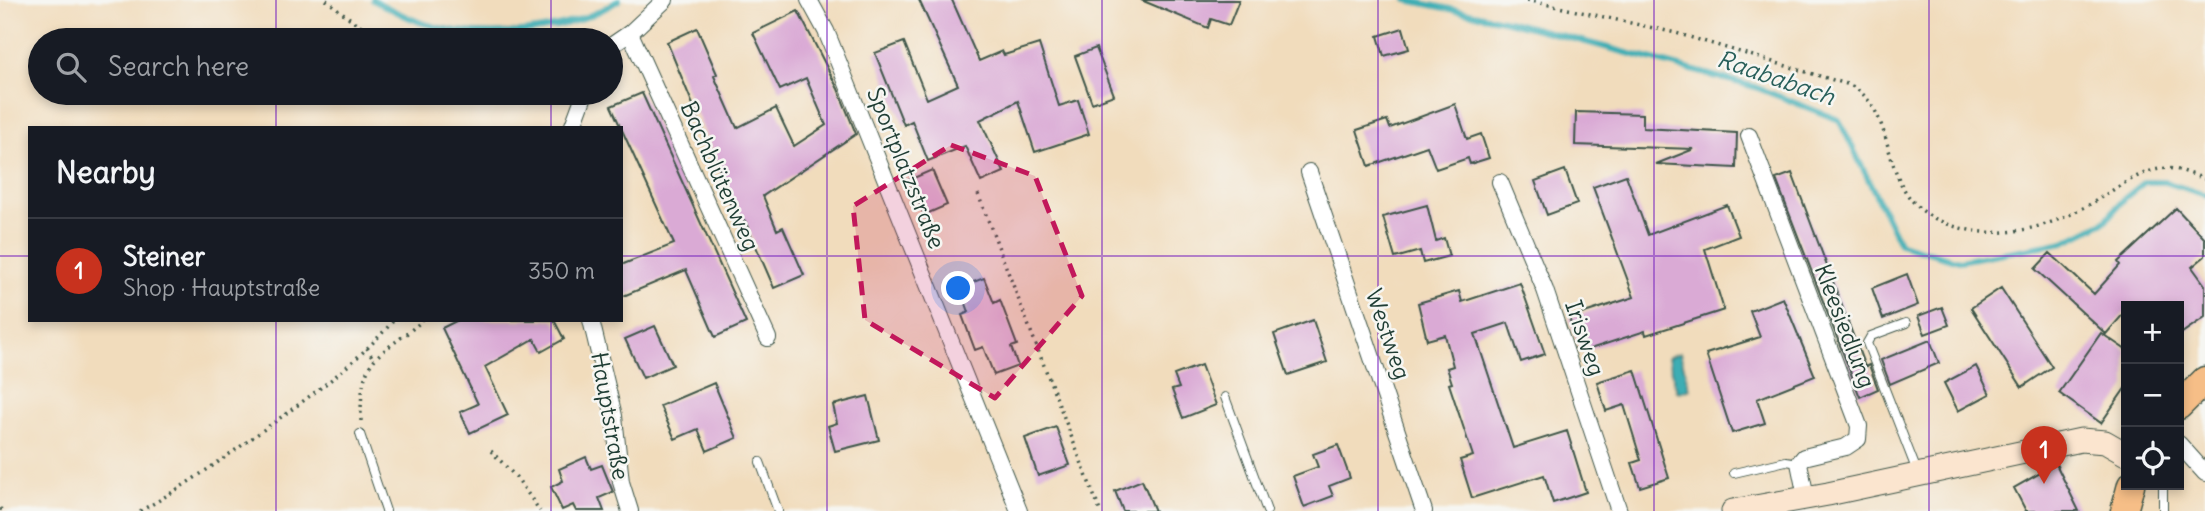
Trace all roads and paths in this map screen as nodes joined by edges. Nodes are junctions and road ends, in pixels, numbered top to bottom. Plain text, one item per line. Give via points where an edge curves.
1 (326, 0) edge
2 (665, 0) edge
3 (809, 0) edge
4 (1527, 0) edge
5 (365, 28) edge
6 (630, 33) junction
7 (623, 38) edge
8 (581, 105) edge
9 (573, 126) edge
10 (1749, 136) dead end
11 (1309, 172) dead end
12 (2205, 179) edge
13 (1500, 182) dead end
14 (978, 194) dead end
15 (392, 322) edge
16 (420, 322) edge
17 (591, 322) edge
18 (1906, 323) dead end
19 (768, 338) dead end
20 (367, 348) junction
21 (374, 360) junction
22 (2205, 380) edge
23 (1225, 397) dead end
24 (2184, 401) edge
25 (360, 434) joint
26 (2184, 450) edge
27 (491, 451) dead end
28 (2121, 451) edge
29 (760, 462) dead end
30 (1798, 463) junction
31 (1734, 473) dead end
32 (2205, 473) edge
33 (1918, 475) junction
34 (2130, 490) edge
35 (2162, 490) edge
36 (1806, 497) junction
37 (0, 509) edge
38 (6, 511) edge
39 (140, 511) edge
40 (386, 511) edge
41 (540, 511) edge
42 (630, 511) edge
43 (778, 511) edge
44 (1019, 511) edge
45 (1100, 511) edge
46 (1267, 511) edge
47 (1424, 511) edge
48 (1619, 511) edge
49 (1733, 511) edge
50 (2124, 511) edge
51 (2163, 511) edge

1 - 5 path
2 - 6 street
3 - 44 street, Sportplatzstraße via 826,31
4 - 12 path via 1676,33 1850,85 1866,95 1903,190 1916,206 1952,226 1993,233 2037,227 2078,212 2158,169
6 - 7 street
6 - 19 street, Bachblütenweg
8 - 9 street
10 - 30 street, Kleesiedlung via 1859,426 1858,439 1846,447 1804,457
11 - 47 street, Westweg
13 - 48 street, Irisweg via 1545,290
14 - 45 path
15 - 20 path
16 - 21 path
17 - 42 street, Hauptstraße
18 - 33 lane via 1871,336 1867,343
20 - 21 path
20 - 39 path via 274,423
21 - 25 path via 360,395
22 - 24 main road
23 - 46 lane
25 - 40 lane
26 - 32 street
27 - 41 path
28 - 33 main road via 2105,442 2081,440
29 - 43 lane
30 - 31 lane via 1786,461
30 - 36 street
33 - 36 main road
34 - 50 main road
35 - 51 lane
36 - 49 main road
37 - 38 path

